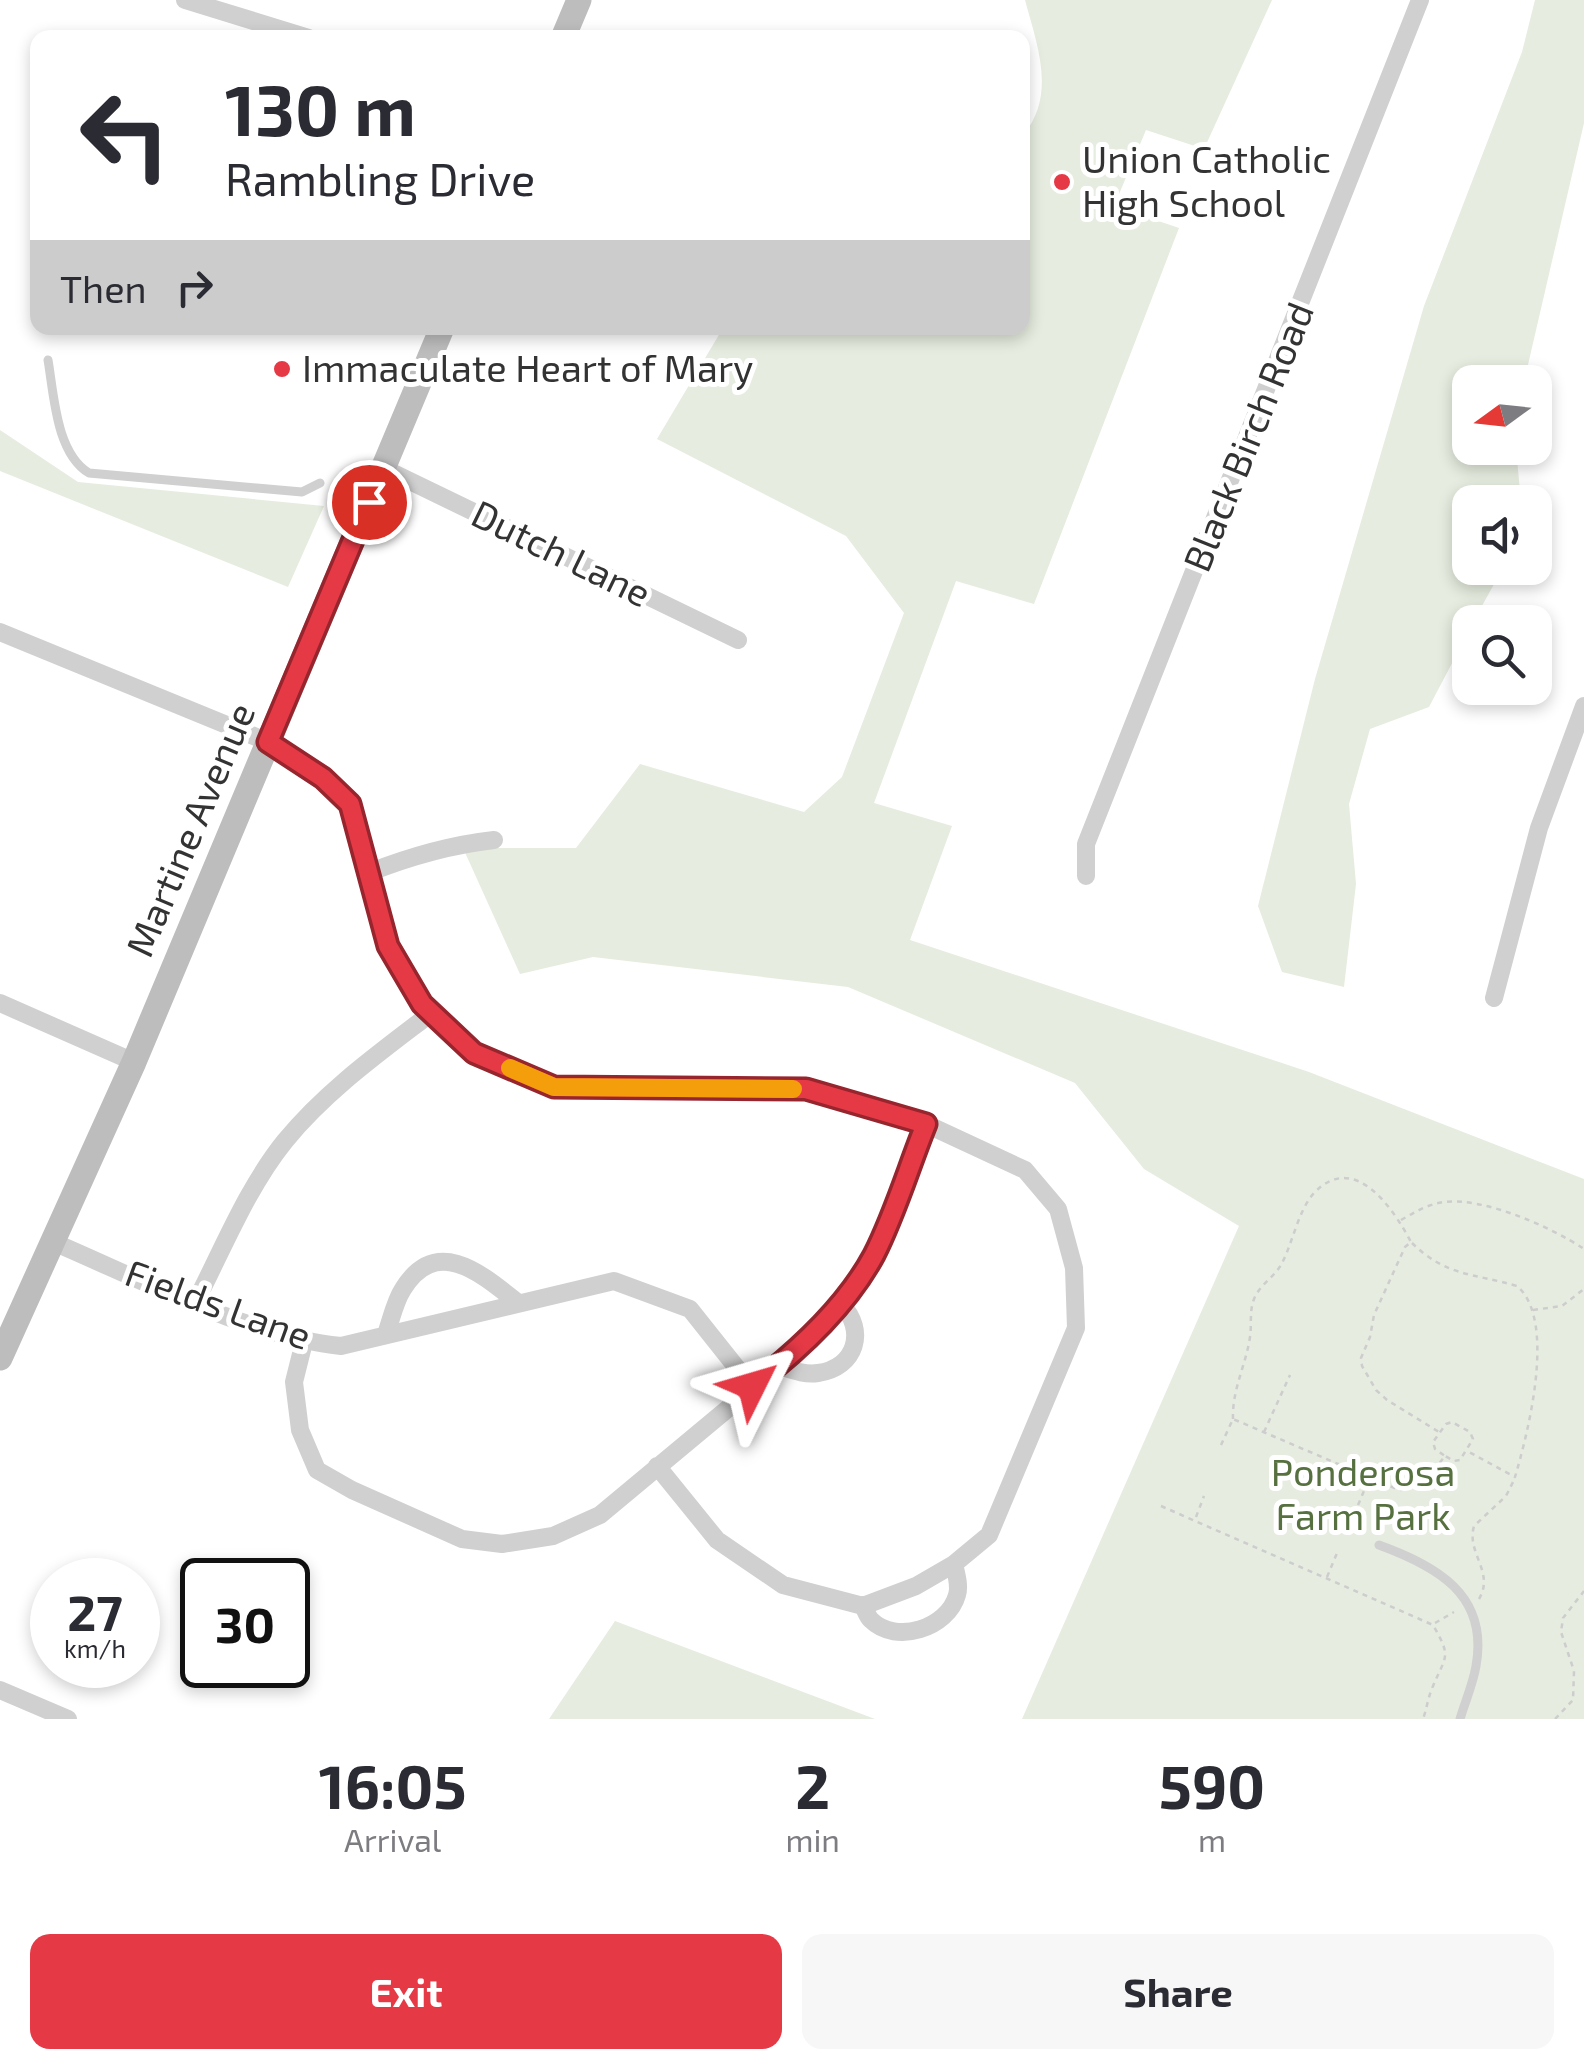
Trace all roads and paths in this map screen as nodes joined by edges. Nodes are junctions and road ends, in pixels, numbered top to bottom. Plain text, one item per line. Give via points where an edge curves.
1 (185, 0) edge
2 (579, 0) edge
3 (1420, 0) edge
4 (283, 30) edge
5 (566, 30) edge
6 (439, 335) edge
7 (48, 360) dead end
8 (383, 468) junction
9 (320, 483) dead end
10 (0, 632) edge
11 (738, 640) dead end
12 (1584, 706) edge
13 (268, 742) junction
14 (494, 840) dead end
15 (368, 873) junction
16 (1086, 876) dead end
17 (1494, 998) dead end
18 (0, 1002) edge
19 (430, 1014) junction
20 (134, 1062) junction
21 (926, 1124) junction
22 (1400, 1220) junction
23 (53, 1242) junction
24 (1411, 1242) junction
25 (1584, 1249) edge
26 (1584, 1288) edge
27 (517, 1302) junction
28 (195, 1303) junction
29 (841, 1304) junction
30 (1531, 1310) junction
31 (386, 1334) junction
32 (304, 1342) junction
33 (0, 1358) edge
34 (779, 1366) junction
35 (1290, 1374) dead end
36 (752, 1386) junction
37 (1233, 1419) junction
38 (1439, 1432) junction
39 (1263, 1433) junction
40 (1222, 1445) dead end
41 (1467, 1450) junction
42 (1445, 1456) junction
43 (657, 1466) junction
44 (1515, 1476) junction
45 (1369, 1479) junction
46 (1204, 1496) dead end
47 (1358, 1505) dead end
48 (1161, 1506) dead end
49 (1194, 1520) junction
50 (1379, 1544) dead end
51 (1336, 1553) dead end
52 (954, 1564) junction
53 (1326, 1579) junction
54 (1584, 1591) edge
55 (1474, 1602) dead end
56 (863, 1606) junction
57 (1456, 1611) dead end
58 (1433, 1624) junction
59 (0, 1690) edge
60 (68, 1719) edge
61 (1423, 1719) edge
62 (1460, 1719) edge
63 (1555, 1719) edge

1 - 4 street
2 - 5 main road
3 - 16 street, Black Birch Road via 1086,844
6 - 8 main road, Martine Avenue
7 - 9 lane via 64,440 78,467 89,473 302,492
8 - 11 street, Dutch Lane
8 - 13 main road, Martine Avenue
10 - 13 street
12 - 17 street via 1539,828
13 - 15 street via 350,804
13 - 20 main road, Martine Avenue
14 - 15 street via 430,850
15 - 19 street via 388,946
18 - 20 street
19 - 21 street via 474,1053 554,1087 806,1089
19 - 28 street via 339,1084 286,1140
20 - 23 main road, Martine Avenue
21 - 29 street via 874,1254
21 - 52 street via 1025,1170 1058,1209 1074,1268 1076,1328 989,1534
22 - 24 path
22 - 25 path via 1434,1204 1461,1202 1498,1208
22 - 37 path via 1372,1187 1356,1180 1328,1184 1314,1194 1280,1268 1253,1301
23 - 28 street, Fields Lane
23 - 33 main road, Martine Avenue
24 - 30 path via 1447,1269 1517,1286
24 - 38 path via 1374,1315 1362,1366 1387,1400
26 - 30 path via 1562,1306
27 - 31 street, Fields Lane
27 - 31 street via 477,1270 439,1263 421,1268 402,1290
27 - 36 street, Fields Lane via 614,1281 690,1309
28 - 32 street, Fields Lane
29 - 34 street
29 - 34 street via 856,1327 852,1354 823,1373
30 - 44 path via 1537,1349 1533,1398
31 - 32 street, Fields Lane via 341,1346
32 - 43 street via 294,1382 300,1430 317,1470 462,1539 502,1544 554,1536 600,1514
34 - 36 street
35 - 39 path
36 - 43 street
37 - 39 path
37 - 40 path
38 - 41 path via 1452,1422 1470,1432
38 - 42 path via 1435,1449
39 - 45 path
41 - 42 path via 1460,1460
41 - 44 path
42 - 45 path via 1407,1491
43 - 56 street via 717,1540 783,1586
44 - 55 path via 1506,1496 1474,1526 1472,1544 1486,1583
45 - 47 path
46 - 49 path
48 - 49 path
49 - 53 path
50 - 62 lane via 1453,1582 1467,1606 1476,1631 1476,1667
51 - 53 path
52 - 56 street
52 - 56 street via 959,1592 950,1611 927,1628 898,1632 872,1621
53 - 58 path
54 - 63 path via 1563,1618 1573,1700
57 - 58 path
58 - 61 path via 1444,1644 1445,1666
59 - 60 street

